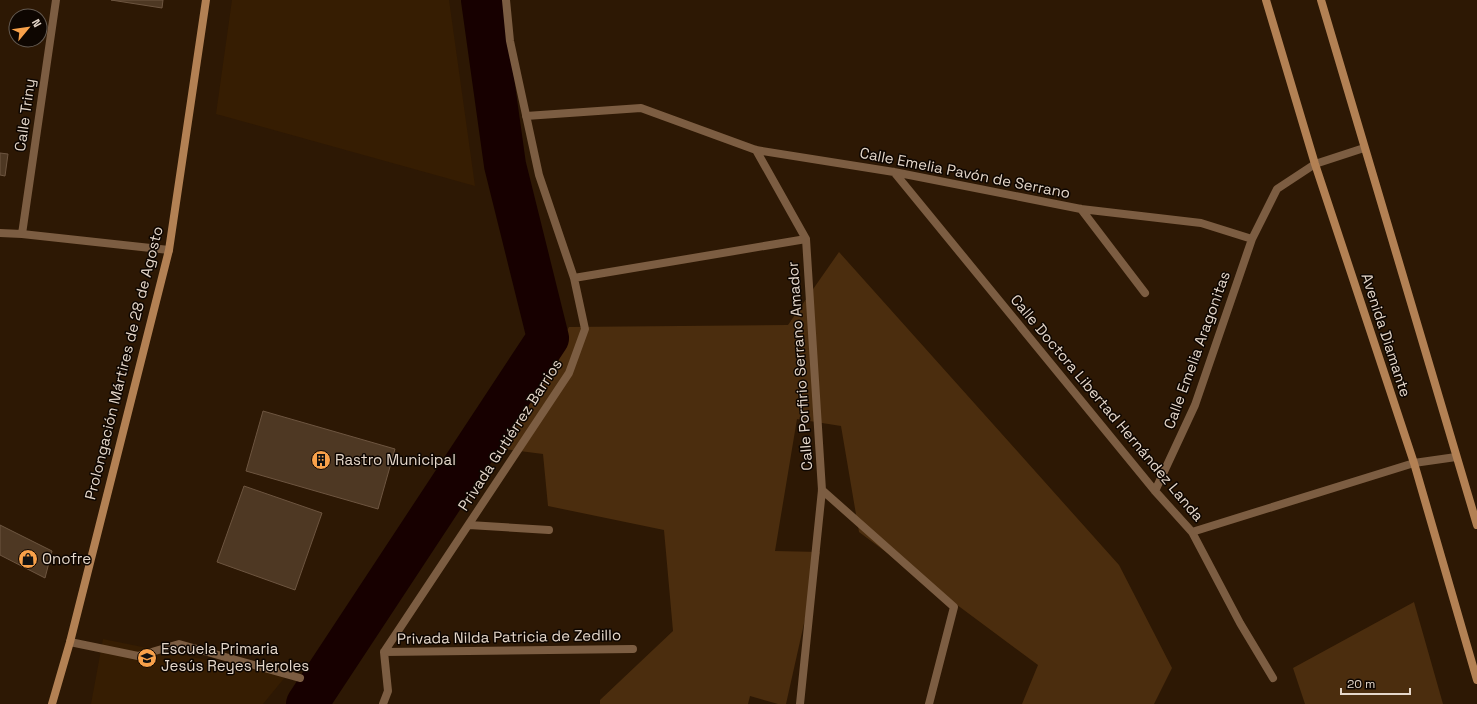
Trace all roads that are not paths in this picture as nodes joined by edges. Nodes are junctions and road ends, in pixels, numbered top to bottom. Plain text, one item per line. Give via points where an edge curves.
1 (56, 0) edge
2 (206, 0) edge
3 (506, 0) edge
4 (1266, 0) edge
5 (1321, 0) edge
6 (526, 116) junction
7 (1364, 148) junction
8 (756, 150) junction
9 (1315, 164) junction
10 (894, 172) junction
11 (1081, 208) junction
12 (0, 234) edge
13 (22, 234) junction
14 (806, 239) junction
15 (1252, 239) junction
16 (169, 250) junction
17 (574, 278) junction
18 (1145, 293) dead end
19 (1456, 457) junction
20 (1414, 463) junction
21 (822, 490) junction
22 (1155, 491) junction
23 (469, 525) junction
24 (1477, 525) edge
25 (549, 530) dead end
26 (1192, 532) junction
27 (70, 642) junction
28 (633, 649) dead end
29 (384, 652) junction
30 (300, 678) dead end
31 (1273, 678) dead end
32 (1477, 680) edge
33 (52, 704) edge
34 (383, 704) edge
35 (800, 704) edge
36 (929, 704) edge

1 - 13 street, Calle Triny
2 - 16 main road, Prolongación Mártires de 28 de Agosto
3 - 6 street, Privada Gutiérrez Barrios via 510,41
4 - 9 main road, Avenida Diamante
5 - 7 main road, Avenida Diamante
6 - 8 street, Calle Emelia Pavón de Serrano via 641,108
6 - 17 street, Privada Gutiérrez Barrios via 538,175
7 - 9 street
7 - 19 main road, Avenida Diamante
8 - 10 street, Calle Emelia Pavón de Serrano
8 - 14 street, Calle Porfirio Serrano Amador
9 - 15 street via 1277,189
9 - 20 main road, Avenida Diamante
10 - 11 street, Calle Emelia Pavón de Serrano
10 - 22 street, Calle Doctora Libertad Hernández Landa
11 - 15 street, Calle Emelia Pavón de Serrano via 1201,223
11 - 18 street
12 - 13 street
13 - 16 street
14 - 17 street, Calle Porfirio Serrano Amador
14 - 21 street, Calle Porfirio Serrano Amador
15 - 22 street, Calle Emelia Aragonitas via 1195,405
16 - 27 main road, Prolongación Mártires de 28 de Agosto
17 - 23 street, Privada Gutiérrez Barrios via 584,329 569,373
19 - 20 street
19 - 24 main road, Avenida Diamante
20 - 26 street
20 - 32 main road, Avenida Diamante
21 - 35 street, Calle Porfirio Serrano Amador
21 - 36 street, Calle Porfirio Serrano Amador via 954,607
22 - 26 street, Calle Doctora Libertad Hernández Landa
23 - 25 street
23 - 29 street, Privada Gutiérrez Barrios
26 - 31 street, Calle Doctora Libertad Hernández Landa via 1240,623
27 - 30 street via 138,656 179,644
27 - 33 main road, Prolongación Mártires de 28 de Agosto
28 - 29 street, Privada Nilda Patricia de Zedillo
29 - 34 street via 388,690

